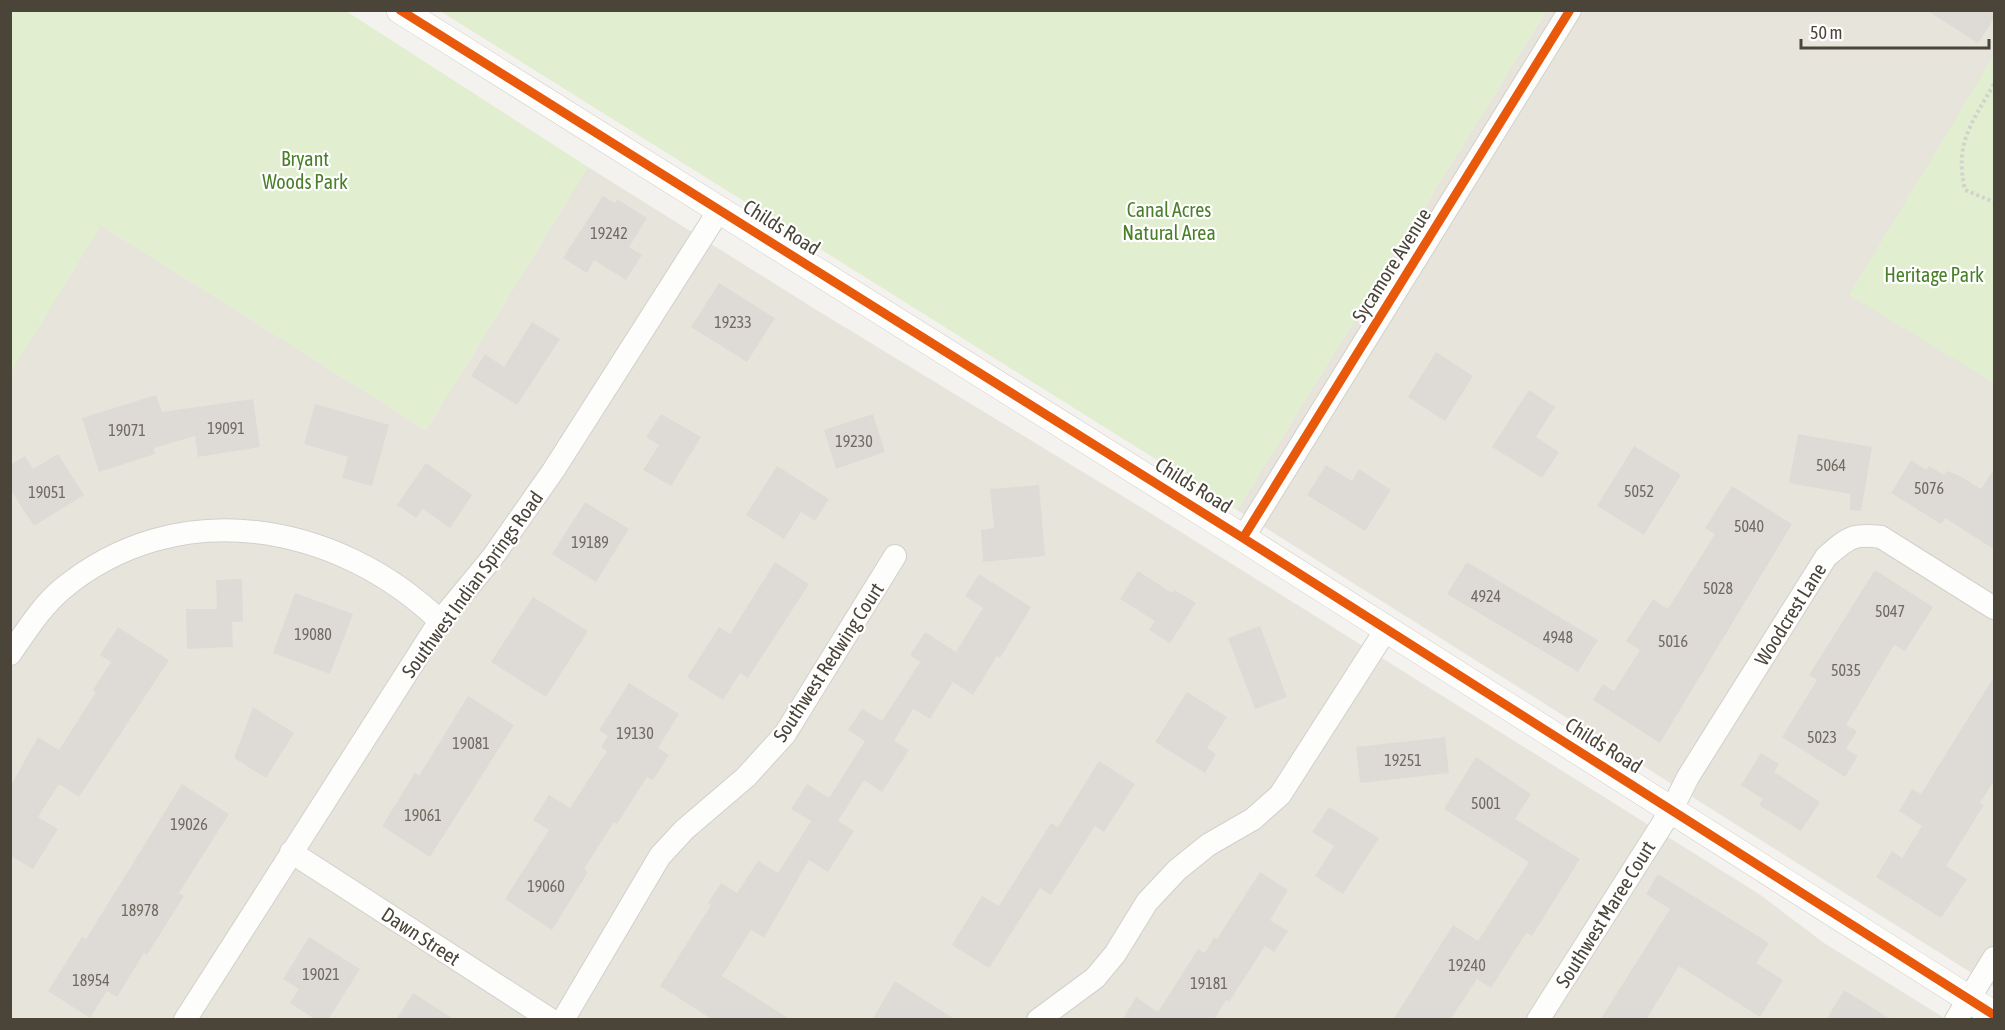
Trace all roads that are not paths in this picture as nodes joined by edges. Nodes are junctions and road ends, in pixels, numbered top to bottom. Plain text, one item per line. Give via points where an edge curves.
1 (400, 10) edge
2 (1570, 10) edge
3 (720, 209) junction
4 (1243, 538) junction
5 (895, 556) dead end
6 (1995, 608) edge
7 (440, 621) junction
8 (1387, 628) junction
9 (10, 654) edge
10 (1672, 809) junction
11 (291, 852) junction
12 (1995, 958) edge
13 (1963, 1009) edge
14 (1995, 1015) edge
15 (185, 1020) edge
16 (552, 1020) edge
17 (563, 1020) edge
18 (1038, 1020) edge
19 (1538, 1020) edge

1 - 3 street, Childs Road
2 - 4 street, Sycamore Avenue
3 - 4 street, Childs Road
3 - 7 street, Southwest Indian Springs Road via 553,471 492,558
4 - 8 street, Childs Road
5 - 17 street, Southwest Redwing Court via 785,734 746,777 660,856
6 - 10 street, Woodcrest Lane via 1881,537 1850,537 1826,557 1688,777
7 - 9 street via 398,585 345,555 266,533 211,530 154,540 97,564 60,591
7 - 11 street, Southwest Indian Springs Road
8 - 10 street, Childs Road
8 - 18 street via 1280,795 1253,819 1208,845 1177,870 1148,902 1095,978
10 - 13 street, Childs Road
10 - 19 street, Southwest Maree Court
11 - 15 street, Southwest Indian Springs Road
11 - 16 street, Dawn Street
12 - 13 street
13 - 14 street, Childs Road

